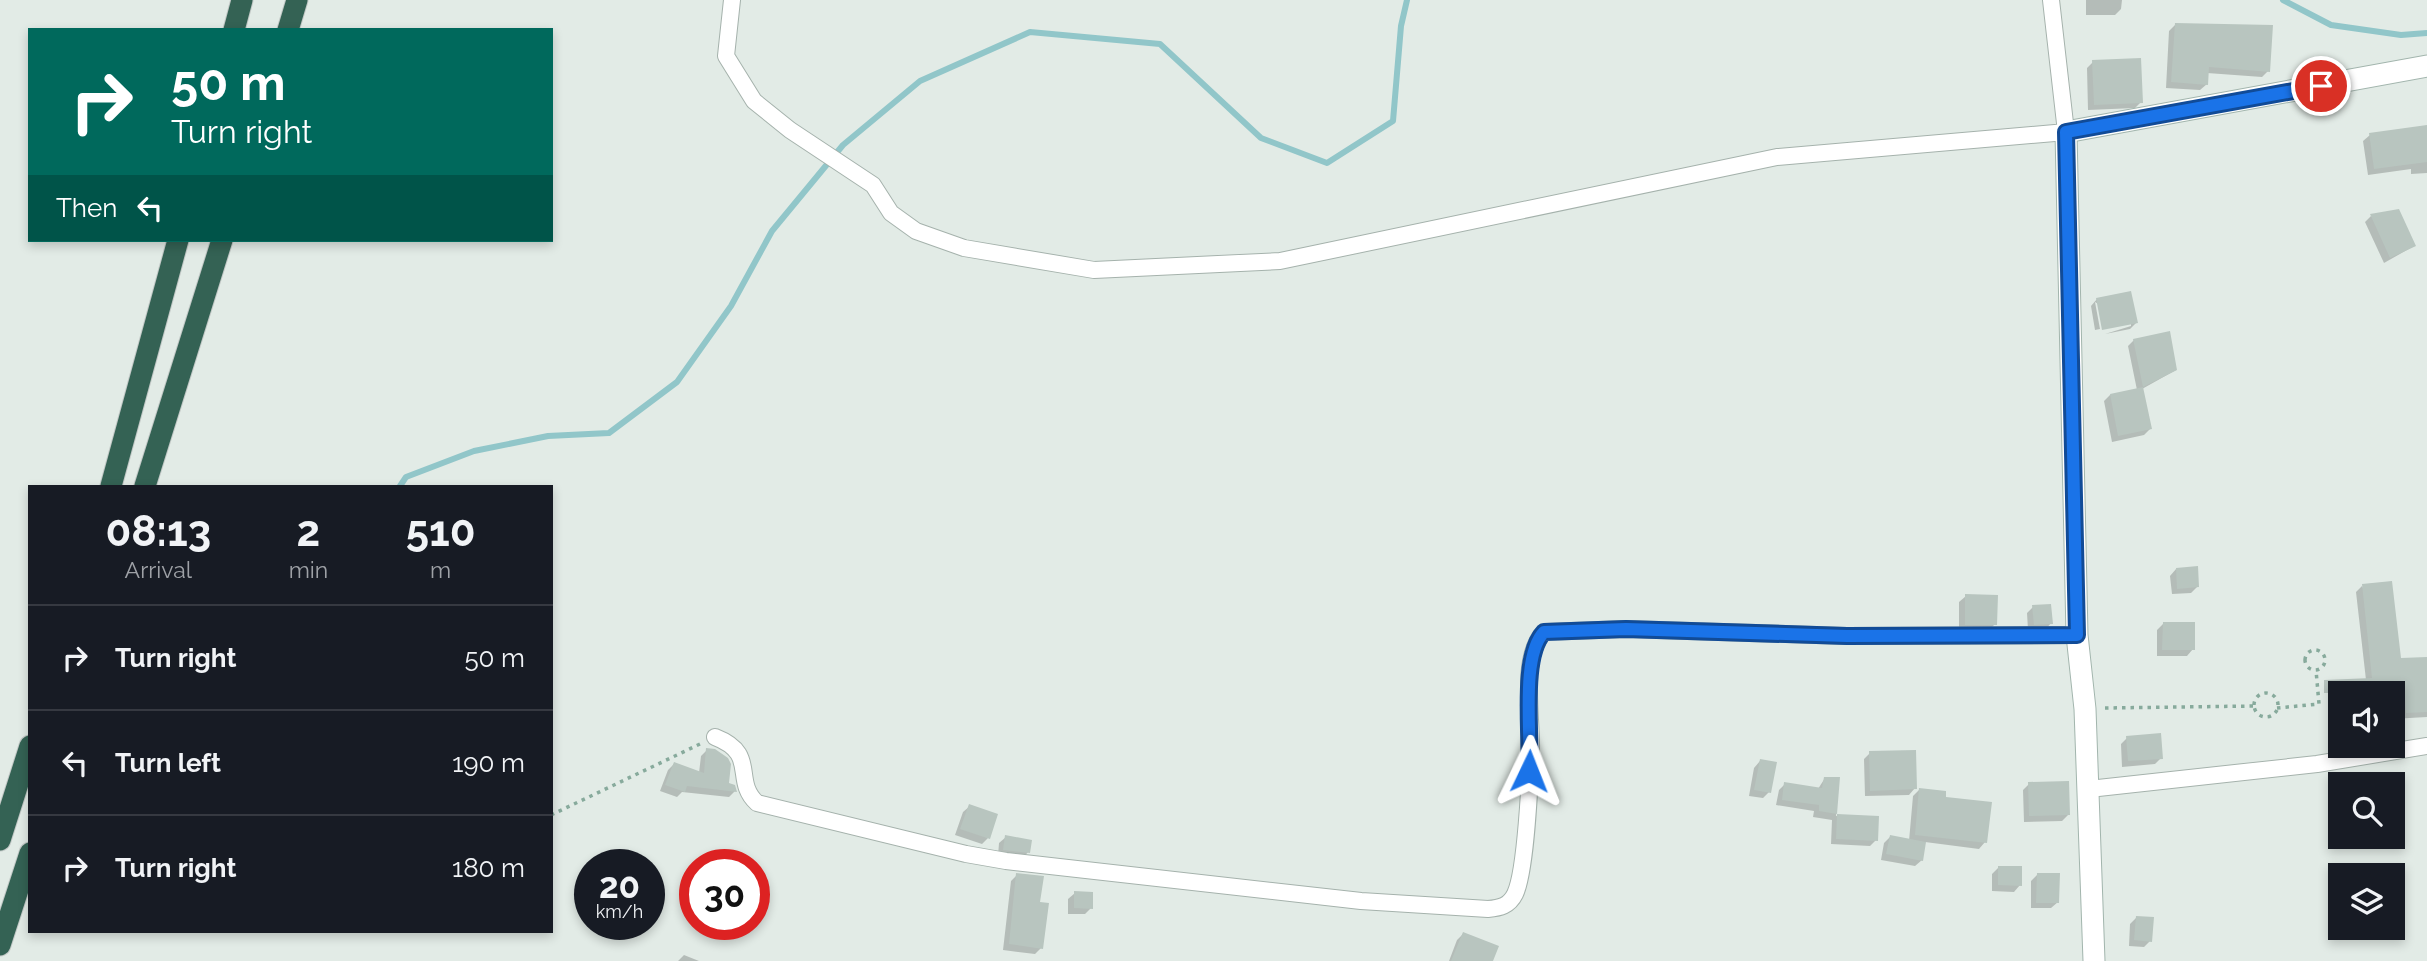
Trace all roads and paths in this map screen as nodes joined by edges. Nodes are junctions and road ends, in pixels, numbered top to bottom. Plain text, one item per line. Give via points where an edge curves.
1 (242, 0) edge
2 (297, 0) edge
3 (732, 0) edge
4 (2051, 0) edge
5 (235, 28) edge
6 (289, 28) edge
7 (2427, 66) edge
8 (2066, 132) junction
9 (177, 242) edge
10 (221, 242) edge
11 (111, 485) edge
12 (145, 485) edge
13 (2077, 635) junction
14 (2316, 670) junction
15 (2254, 706) junction
16 (2277, 708) junction
17 (2085, 709) junction
18 (715, 737) joint
19 (2427, 746) edge
20 (28, 752) edge
21 (2089, 789) junction
22 (553, 814) edge
23 (0, 840) edge
24 (28, 859) edge
25 (0, 945) edge
26 (2094, 961) edge

1 - 5 highway
2 - 6 highway
3 - 8 street via 726,56 754,101 790,131 873,185 891,213 916,231 964,248 1094,270 1280,261 1777,157
4 - 8 street
7 - 8 street
8 - 13 street
9 - 11 highway
10 - 12 highway
13 - 17 street
13 - 18 street via 1544,632 1536,644 1527,700 1531,746 1521,869 1515,893 1502,908 1265,891 966,855 757,803 746,785 740,755 731,743
14 - 14 path via 2325,660 2314,650 2305,661
14 - 16 path via 2319,704
15 - 16 path via 2258,714 2266,716
15 - 16 path via 2257,697 2267,693 2274,696
15 - 17 path
17 - 21 street
18 - 22 path
19 - 21 street via 2317,764
20 - 23 highway
21 - 26 street
24 - 25 highway

